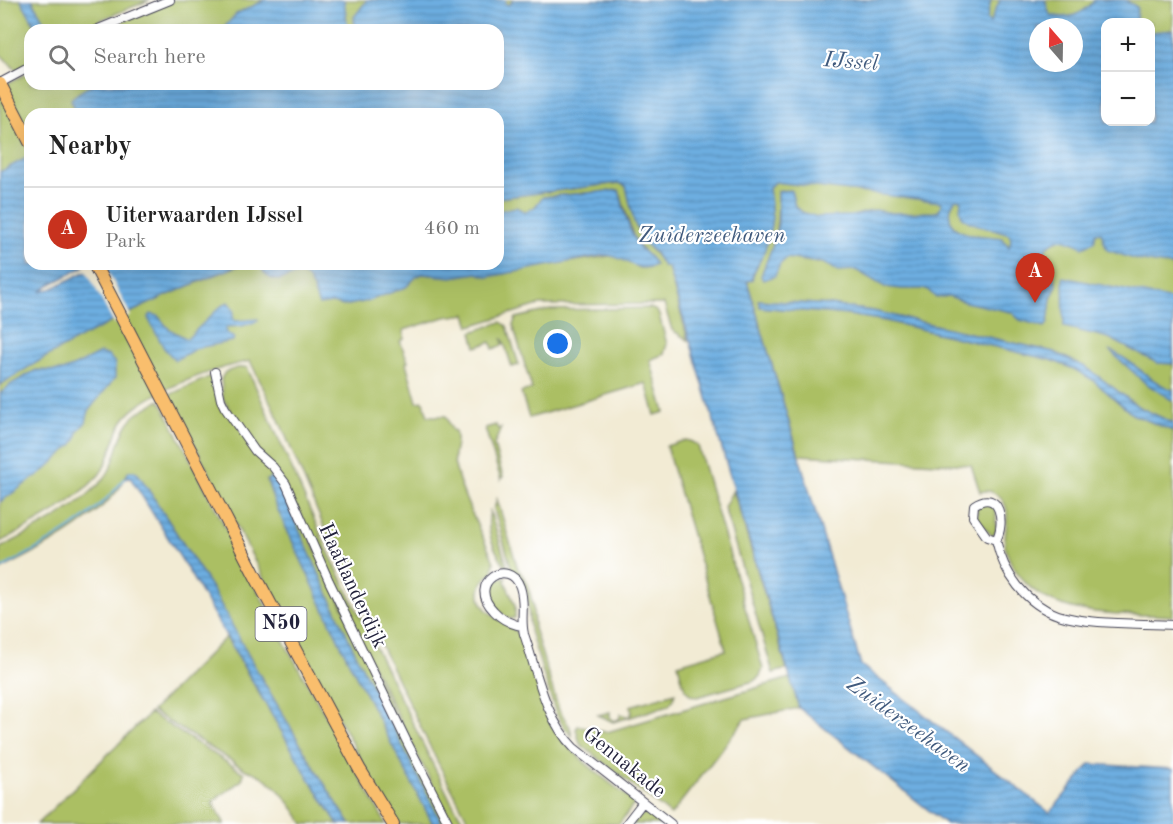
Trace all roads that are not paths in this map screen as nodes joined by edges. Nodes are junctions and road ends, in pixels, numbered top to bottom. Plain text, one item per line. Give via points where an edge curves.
1 (170, 0) edge
2 (111, 24) edge
3 (24, 70) edge
4 (0, 83) edge
5 (24, 130) edge
6 (97, 270) edge
7 (215, 372) dead end
8 (996, 540) junction
9 (1173, 625) edge
10 (522, 626) junction
11 (643, 802) junction
12 (393, 824) edge
13 (449, 824) edge
14 (626, 824) edge
15 (671, 824) edge

1 - 2 street
3 - 4 street
4 - 5 highway
6 - 12 highway, N50 via 251,568 354,760
7 - 13 street, Haatlanderdijk via 225,408 255,451 286,484 329,581
8 - 8 street via 1000,533 999,508 994,502 980,501 974,506 973,517 987,537
8 - 9 street via 999,554 1019,590 1057,614 1080,620
10 - 10 street, Genuakade via 524,606 517,582 505,573 489,579 484,589 485,600 507,622
10 - 11 street, Genuakade via 560,733
11 - 14 street
11 - 15 street, Genuakade

